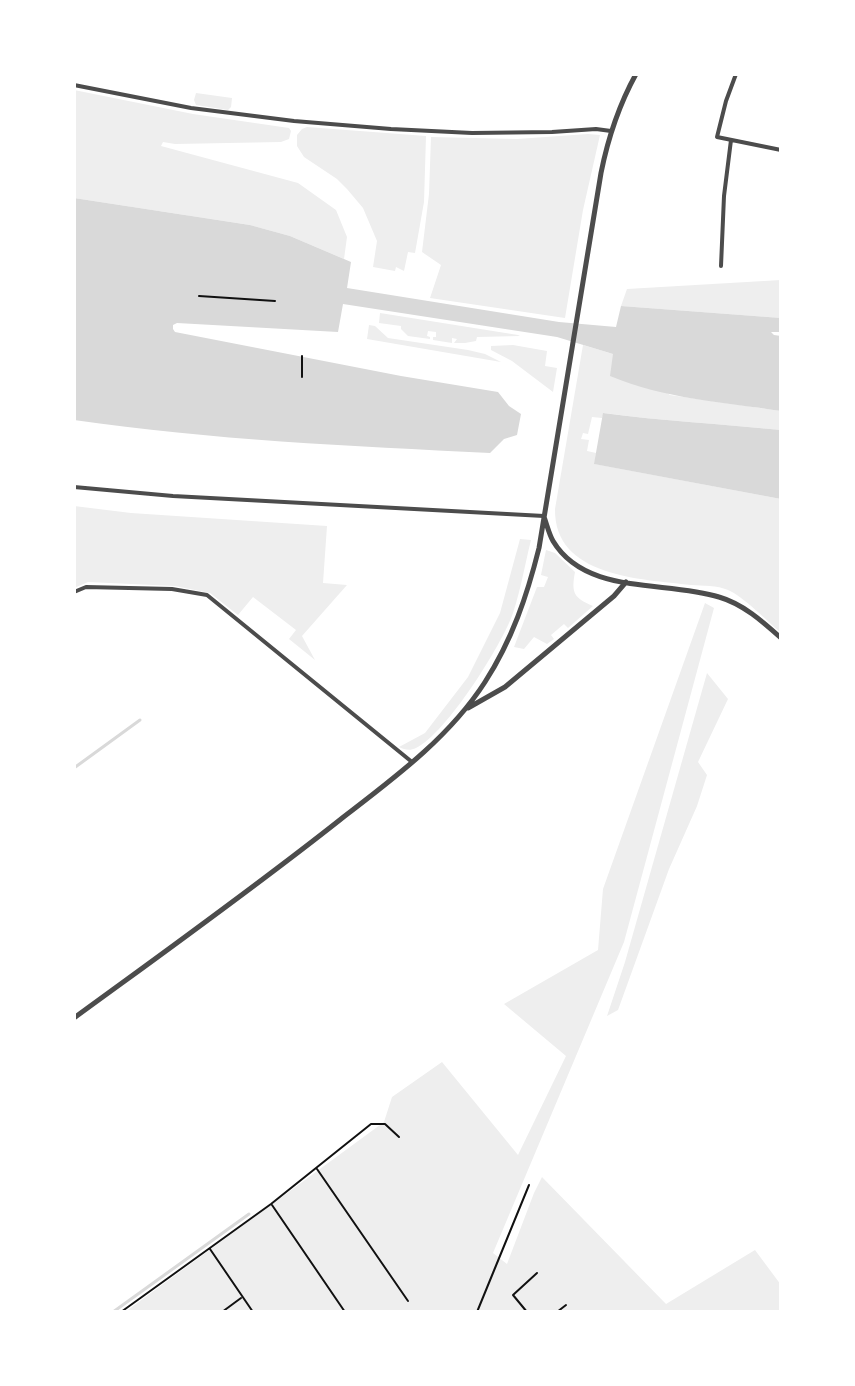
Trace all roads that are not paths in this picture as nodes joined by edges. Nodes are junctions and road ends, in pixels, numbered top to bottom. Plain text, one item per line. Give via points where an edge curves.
1 (636, 74) edge
2 (736, 74) edge
3 (74, 85) edge
4 (611, 131) junction
5 (731, 140) junction
6 (781, 150) edge
7 (721, 266) dead end
8 (74, 487) edge
9 (544, 516) junction
10 (626, 582) junction
11 (74, 592) edge
12 (781, 638) edge
13 (464, 710) junction
14 (412, 762) junction
15 (74, 1018) edge

1 - 4 street
2 - 5 street via 717,137
3 - 4 street via 231,115 294,121 472,133
4 - 9 street
5 - 6 street
5 - 7 street
8 - 9 street
9 - 10 street via 552,539 572,563 596,576
9 - 13 street via 518,621
10 - 12 street via 721,597
10 - 13 street via 505,687
11 - 14 street via 86,587 207,595
13 - 14 street
14 - 15 street

